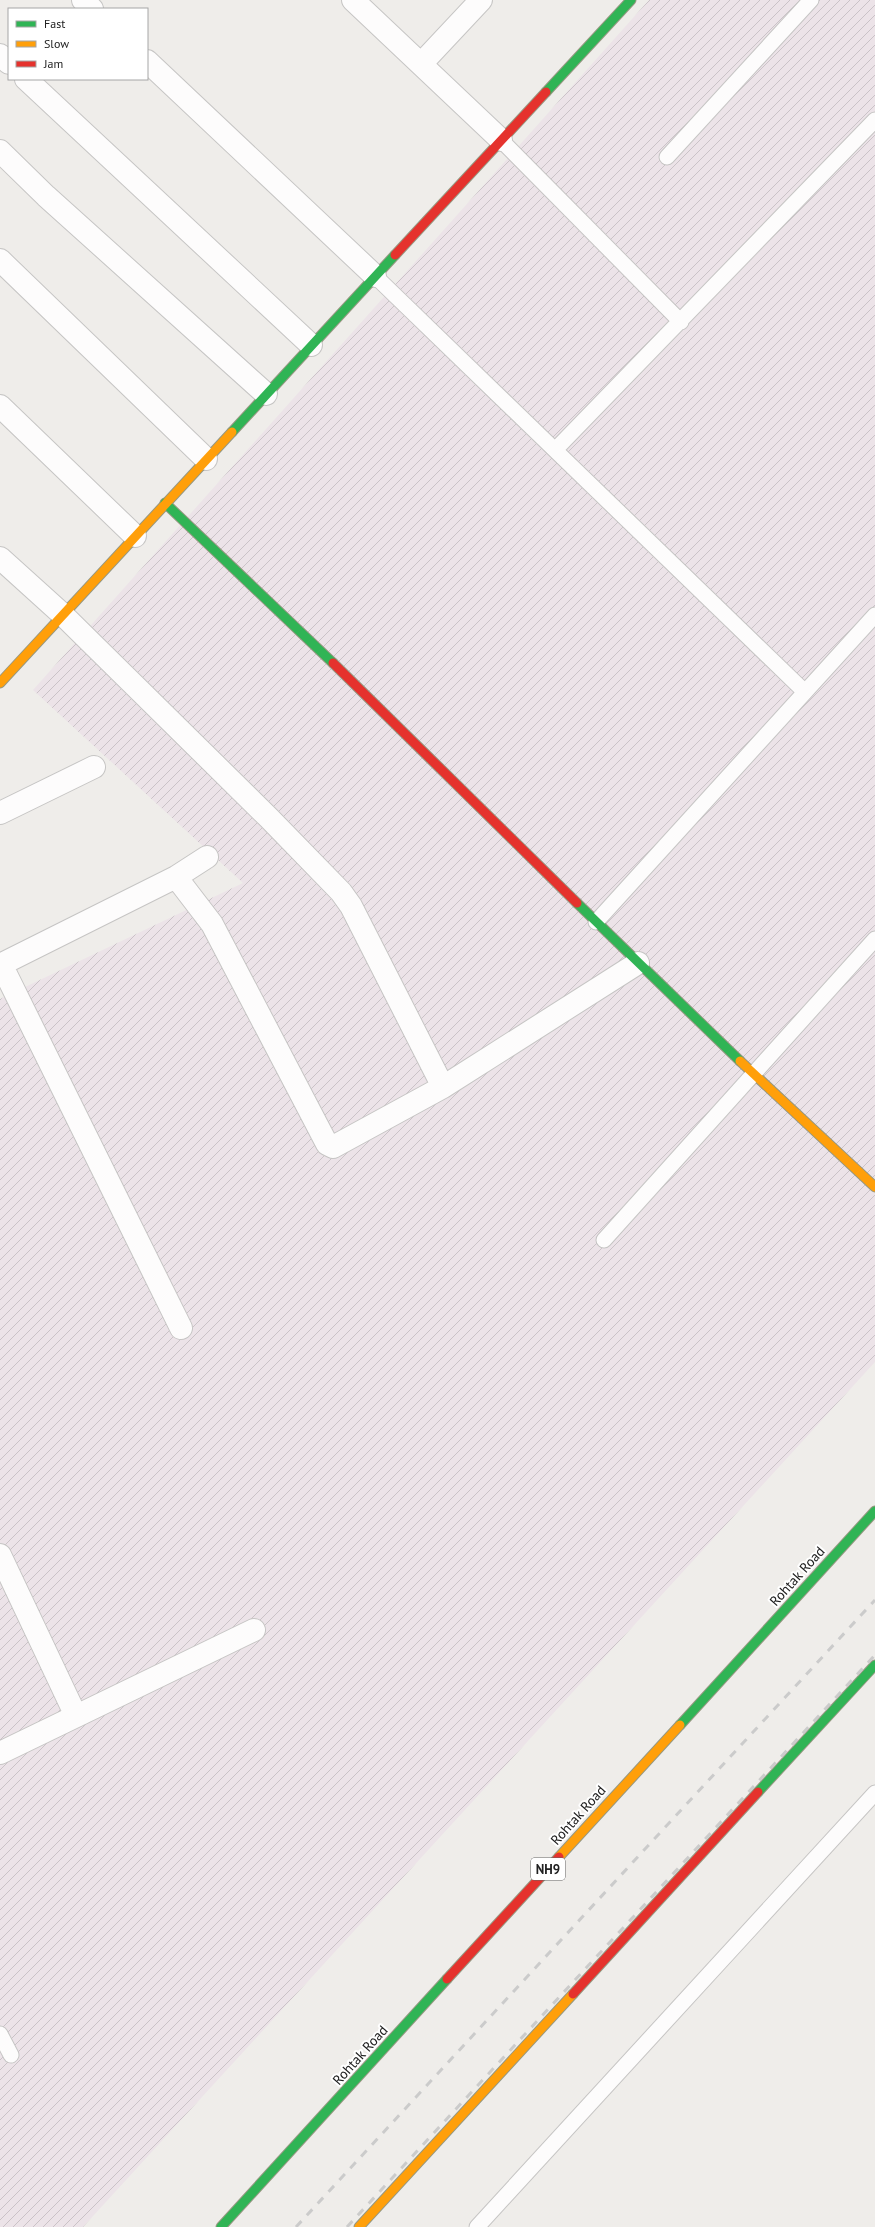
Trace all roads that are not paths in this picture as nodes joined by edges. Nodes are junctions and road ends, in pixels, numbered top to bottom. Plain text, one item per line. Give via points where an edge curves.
1 (83, 0) edge
2 (353, 0) edge
3 (481, 0) edge
4 (631, 0) edge
5 (811, 0) edge
6 (91, 8) edge
7 (0, 55) edge
8 (8, 62) edge
9 (148, 62) edge
10 (421, 64) junction
11 (27, 80) edge
12 (875, 120) edge
13 (501, 140) junction
14 (0, 151) edge
15 (667, 157) dead end
16 (0, 260) edge
17 (375, 276) junction
18 (681, 322) junction
19 (312, 345) junction
20 (266, 394) junction
21 (0, 406) edge
22 (555, 450) junction
23 (206, 459) junction
24 (166, 503) junction
25 (135, 536) junction
26 (0, 558) edge
27 (62, 614) junction
28 (875, 616) edge
29 (0, 683) edge
30 (804, 692) junction
31 (94, 767) dead end
32 (0, 813) edge
33 (207, 857) dead end
34 (176, 877) junction
35 (596, 922) junction
36 (875, 939) edge
37 (638, 963) junction
38 (1, 964) edge
39 (752, 1073) junction
40 (443, 1087) junction
41 (875, 1187) edge
42 (604, 1240) dead end
43 (181, 1328) dead end
44 (875, 1511) edge
45 (0, 1554) edge
46 (254, 1630) dead end
47 (875, 1665) edge
48 (76, 1716) junction
49 (0, 1753) edge
50 (875, 1793) edge
51 (0, 2034) edge
52 (11, 2056) dead end
53 (221, 2227) edge
54 (359, 2227) edge
55 (477, 2227) edge

1 - 6 street
2 - 10 street
3 - 10 street
4 - 13 main road
5 - 15 lane
7 - 8 street
9 - 17 street
10 - 13 street
11 - 19 street
12 - 18 lane
13 - 17 main road
13 - 18 lane
14 - 20 street via 46,196
16 - 23 street
17 - 19 main road
17 - 22 lane
18 - 22 lane
19 - 20 main road
20 - 23 main road
21 - 25 street
22 - 30 lane
23 - 24 main road
24 - 25 main road
24 - 35 main road via 375,702
25 - 27 main road
26 - 27 street
27 - 29 main road
27 - 40 street via 264,812 341,892 351,906
28 - 30 lane
30 - 35 lane
31 - 32 street
33 - 34 street
34 - 38 street
34 - 40 street via 212,924 327,1144 333,1147
35 - 37 main road
36 - 39 lane
37 - 39 main road
37 - 40 street
38 - 43 street
39 - 41 main road
39 - 42 lane
44 - 53 main road, Rohtak Road / NH9
45 - 48 street
46 - 48 street
47 - 54 main road
48 - 49 street
50 - 55 lane
51 - 52 lane

